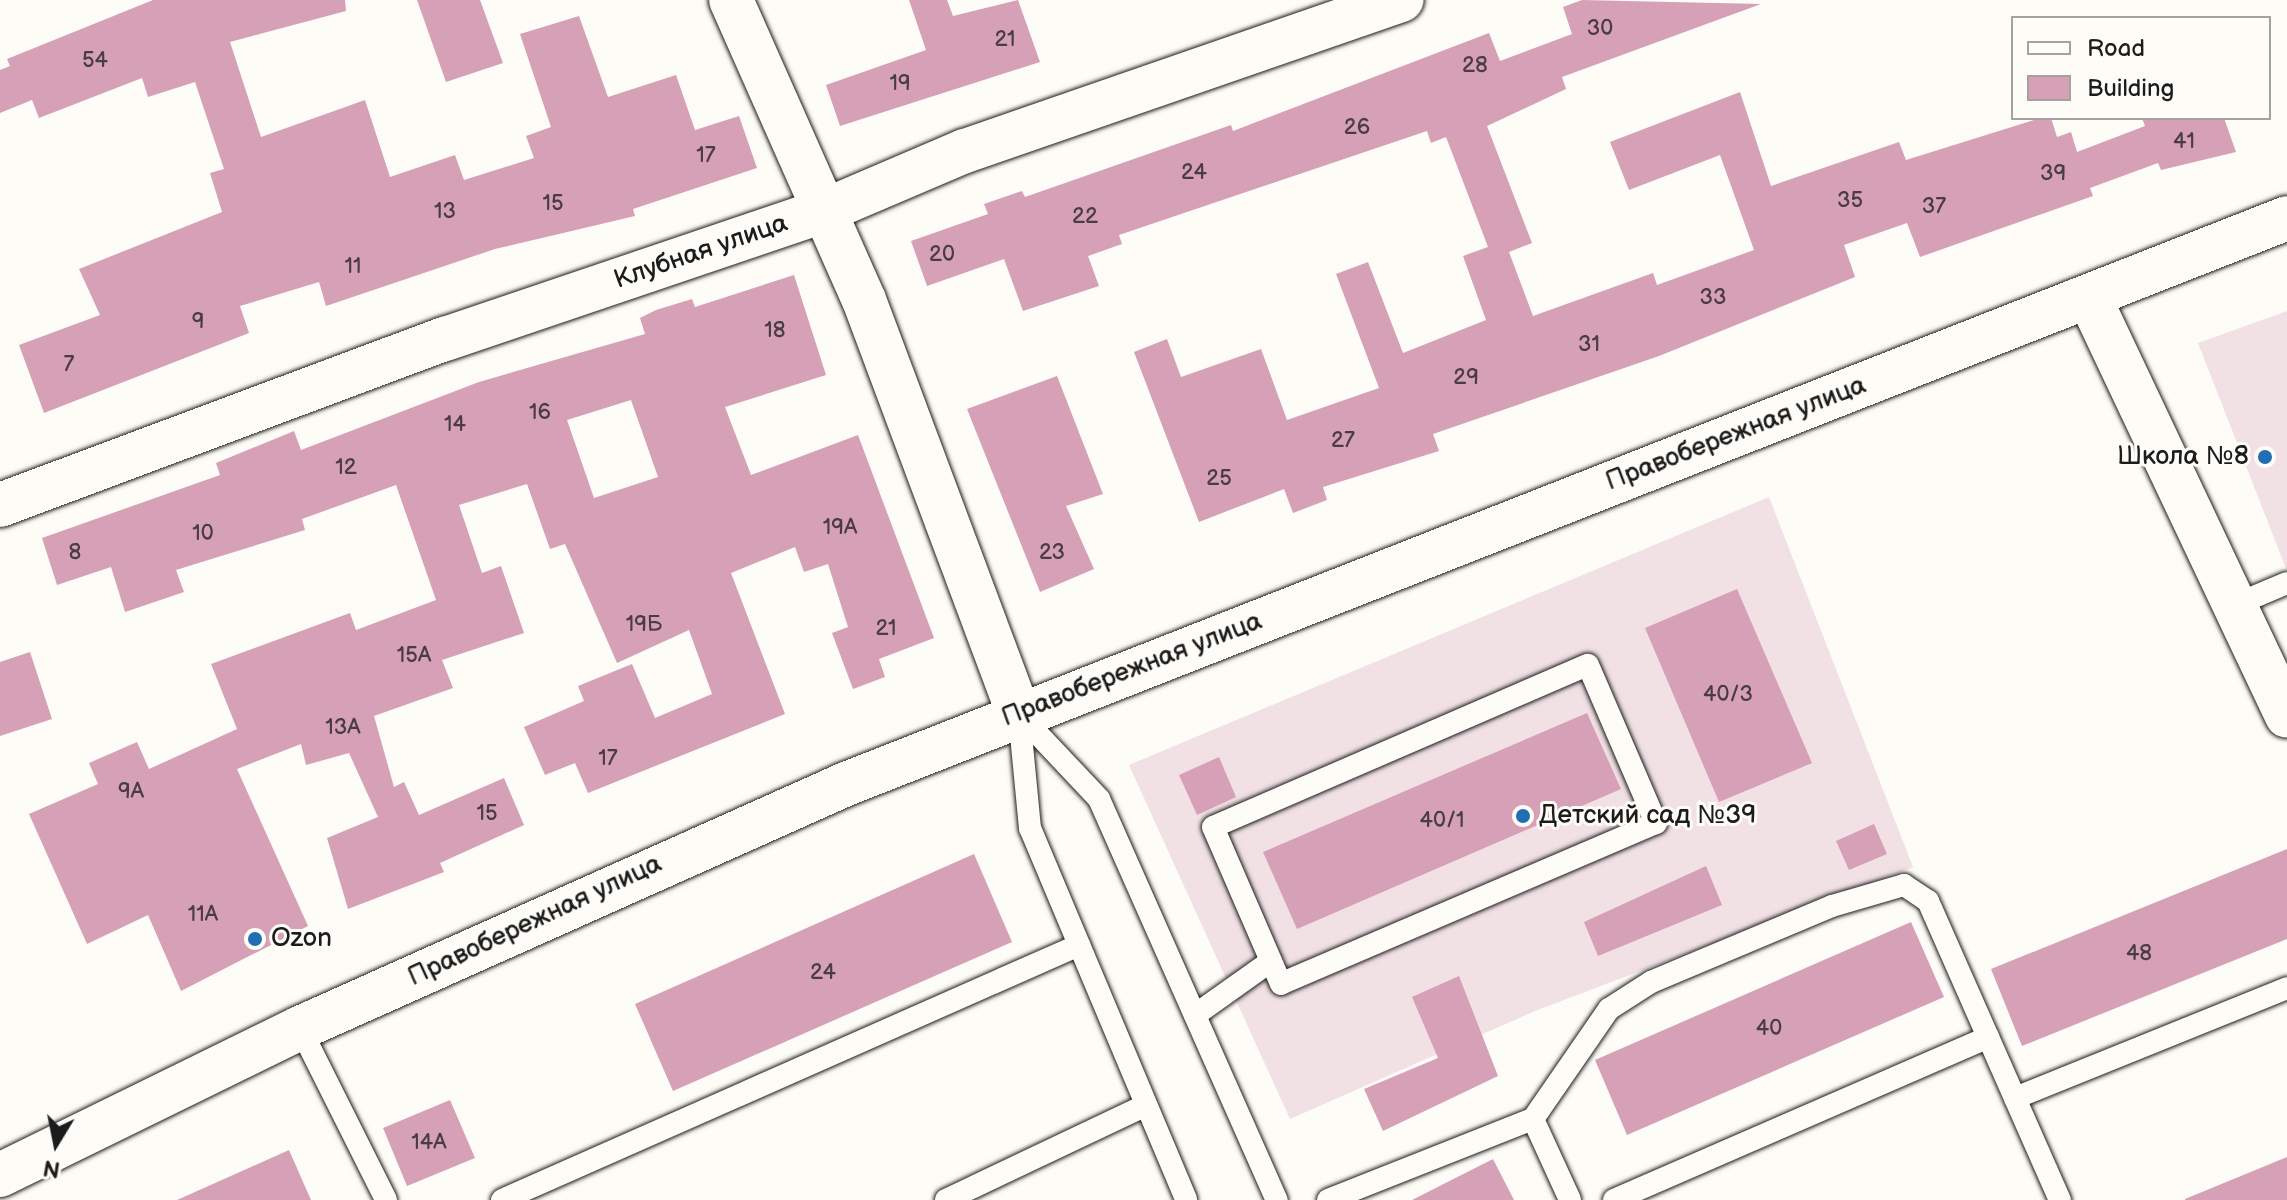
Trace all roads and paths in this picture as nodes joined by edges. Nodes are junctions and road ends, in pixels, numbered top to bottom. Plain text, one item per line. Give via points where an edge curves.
1 (731, 0) edge
2 (1402, 0) edge
3 (824, 211) junction
4 (2287, 218) edge
5 (2089, 297) junction
6 (0, 505) edge
7 (2287, 583) edge
8 (2235, 605) junction
9 (1019, 714) junction
10 (2287, 715) edge
11 (1079, 945) junction
12 (1271, 961) junction
13 (2287, 988) edge
14 (1195, 1015) junction
15 (300, 1028) junction
16 (1988, 1037) junction
17 (2015, 1098) junction
18 (1146, 1105) junction
19 (1533, 1119) junction
20 (0, 1175) edge
21 (386, 1200) edge
22 (502, 1200) edge
23 (946, 1200) edge
24 (1186, 1200) edge
25 (1277, 1200) edge
26 (1328, 1200) edge
27 (1570, 1200) edge
28 (1614, 1200) edge
29 (2060, 1200) edge

1 - 3 street
2 - 3 street, Клубная улица via 965,151
3 - 6 street, Клубная улица via 445,339
3 - 9 street
4 - 5 street, Правобережная улица
5 - 8 street
5 - 9 street, Правобережная улица
7 - 8 lane
8 - 10 street
9 - 11 lane via 1030,828
9 - 14 lane via 1099,799
9 - 15 street, Правобережная улица via 668,860
11 - 18 lane
11 - 22 lane
12 - 12 lane via 1213,827 1588,665 1656,823 1281,984
12 - 14 lane
13 - 17 lane
14 - 25 lane
15 - 20 street, Правобережная улица
15 - 21 lane
16 - 17 lane
16 - 19 lane via 1928,901 1896,885 1679,970 1619,1002 1550,1084
16 - 28 lane
17 - 29 lane
18 - 23 lane
18 - 24 lane
19 - 26 lane
19 - 27 lane

